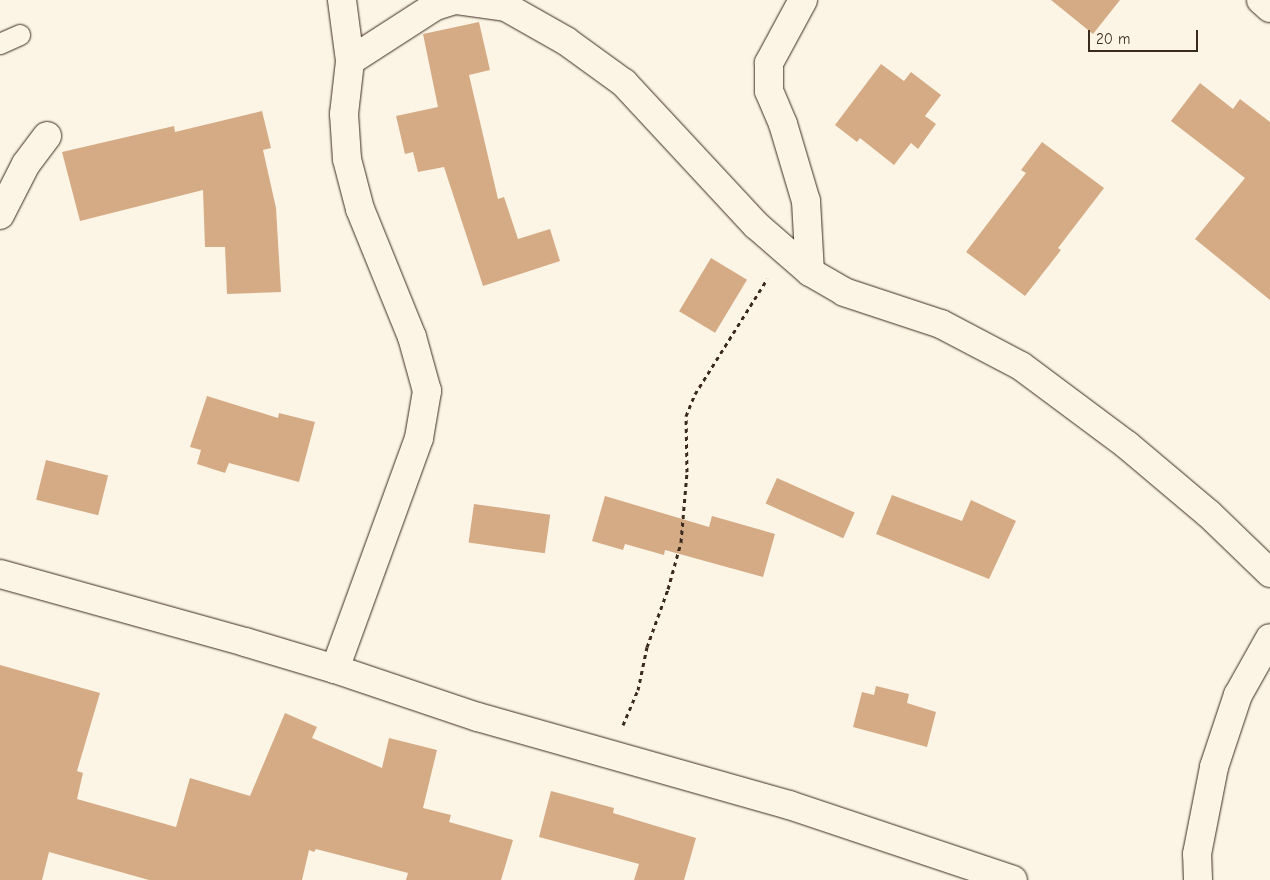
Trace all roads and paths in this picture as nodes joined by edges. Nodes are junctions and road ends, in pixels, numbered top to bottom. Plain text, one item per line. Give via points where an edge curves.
1 (342, 0) edge
2 (803, 0) edge
3 (1261, 0) edge
4 (1270, 8) edge
5 (20, 35) dead end
6 (0, 44) edge
7 (350, 61) junction
8 (47, 136) dead end
9 (0, 215) edge
10 (783, 250) junction
11 (810, 272) junction
12 (1270, 573) edge
13 (0, 574) edge
14 (1270, 638) edge
15 (335, 669) junction
16 (610, 756) junction
17 (1013, 880) edge
18 (1198, 880) edge

1 - 7 street
2 - 11 street via 768,63 769,91 783,124 806,201
3 - 4 street
5 - 6 lane
7 - 10 street via 435,6 455,0 506,7 566,41 624,83
7 - 15 street via 344,114 348,159 360,209 412,337 426,391 419,438
8 - 9 street via 26,164
10 - 11 street
10 - 16 path via 695,394 686,416 687,472 681,542 647,647 638,690
11 - 12 street via 844,292 941,324 1021,366 1127,445 1209,514
13 - 15 street
14 - 18 street via 1238,695 1214,767 1197,854
15 - 16 street via 478,717
16 - 17 street via 789,805

